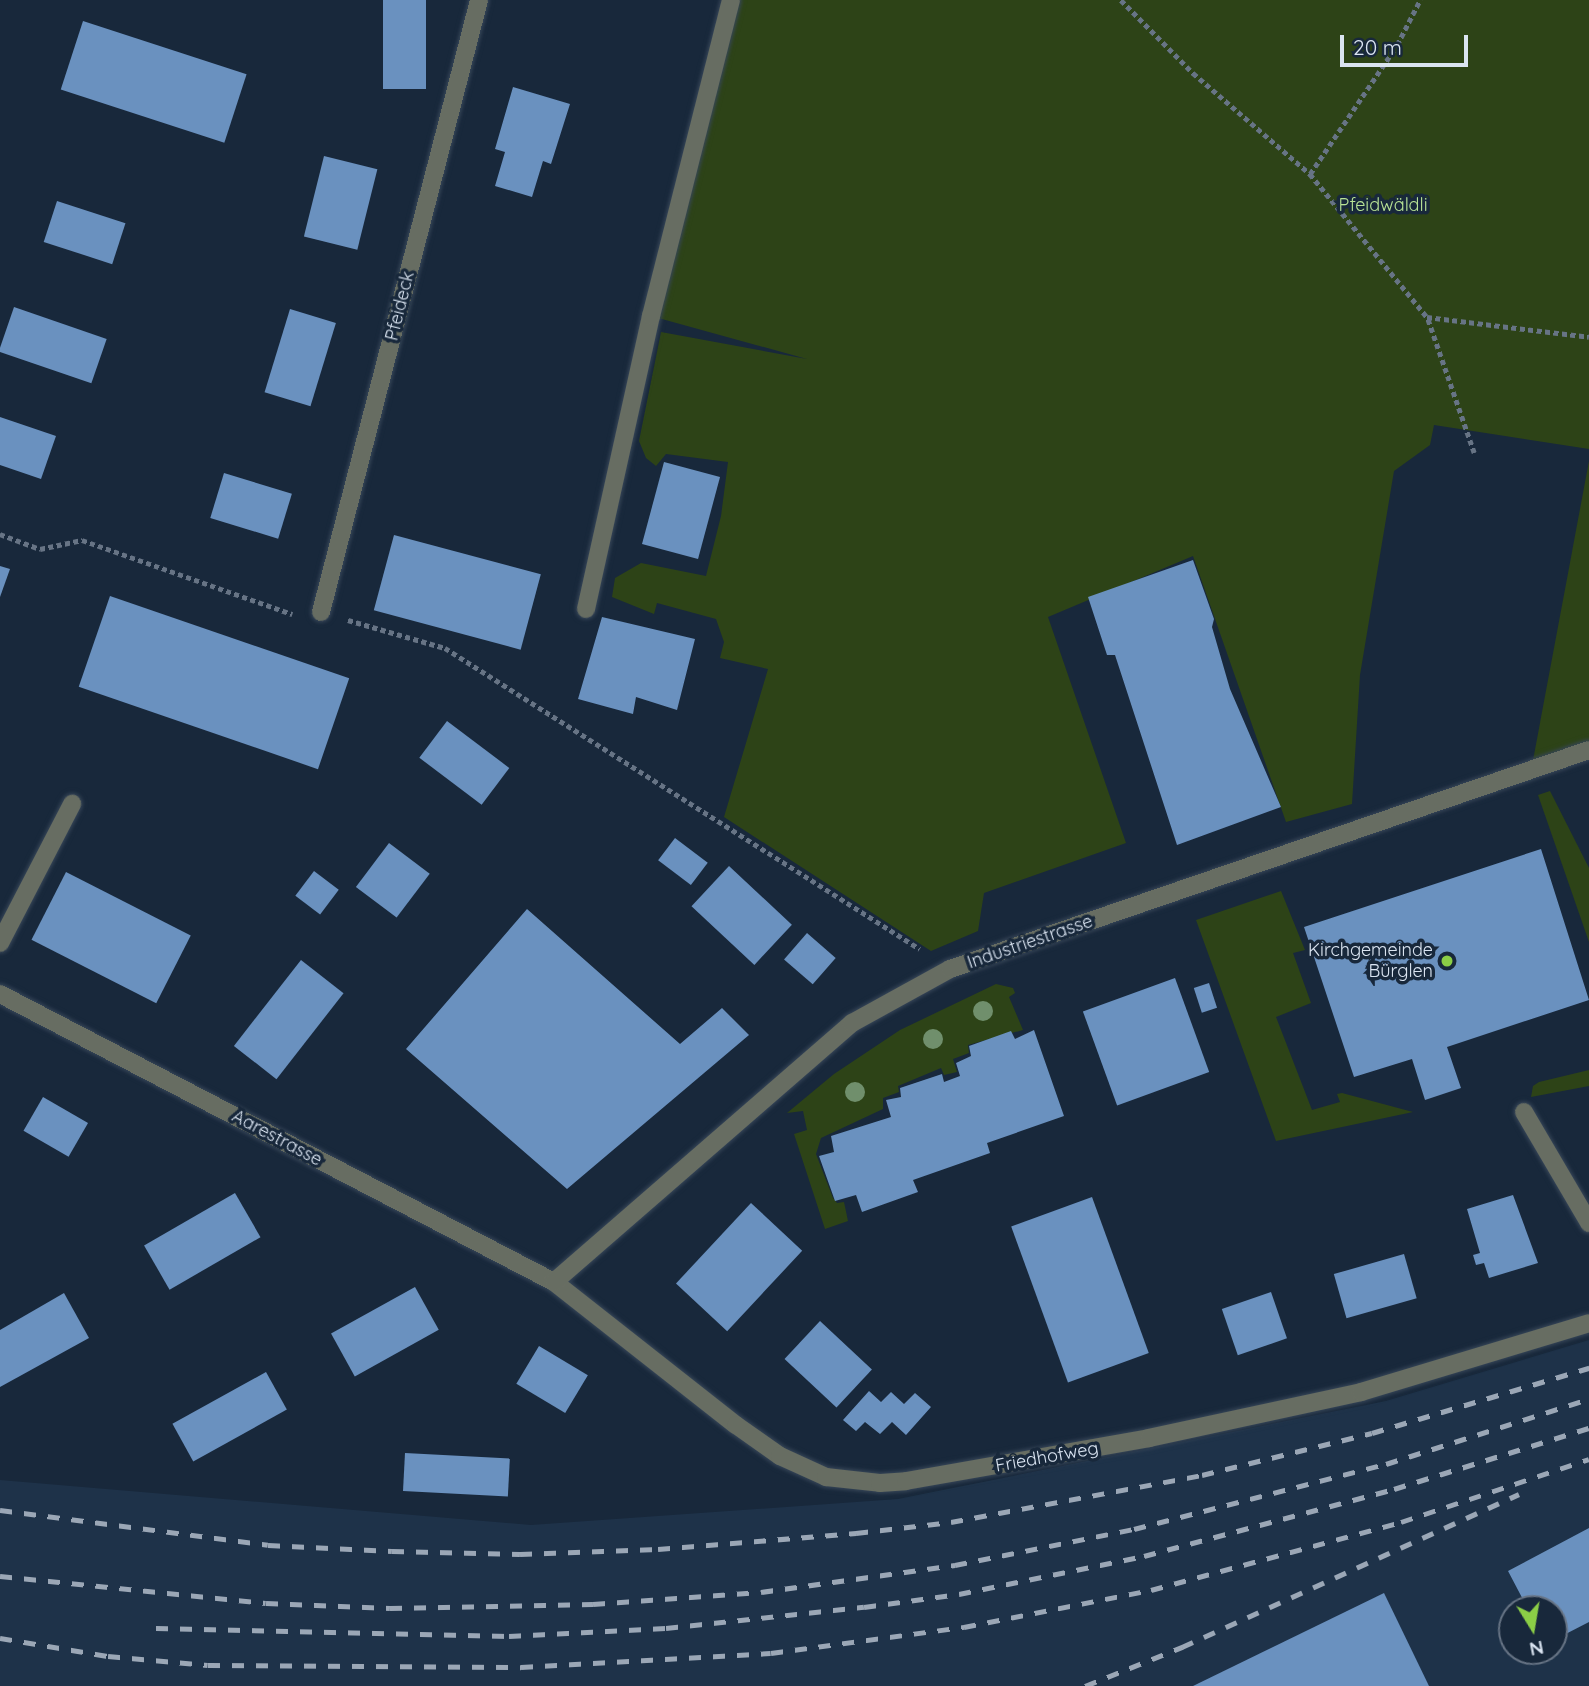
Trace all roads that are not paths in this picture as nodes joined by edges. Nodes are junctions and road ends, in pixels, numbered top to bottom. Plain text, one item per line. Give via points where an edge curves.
1 (480, 0) edge
2 (731, 0) edge
3 (586, 610) dead end
4 (321, 612) road end
5 (1589, 750) edge
6 (72, 804) dead end
7 (0, 943) edge
8 (0, 994) edge
9 (1524, 1112) dead end
10 (1589, 1223) edge
11 (554, 1282) junction
12 (1589, 1323) edge

1 - 4 street, Pfeideck
2 - 3 street via 652,316
5 - 11 street, Industriestrasse via 950,969 852,1023
6 - 7 street
8 - 11 street, Aarestrasse
9 - 10 street
11 - 12 street, Friedhofweg via 780,1456 826,1477 880,1483 1097,1448 1285,1410 1410,1378

